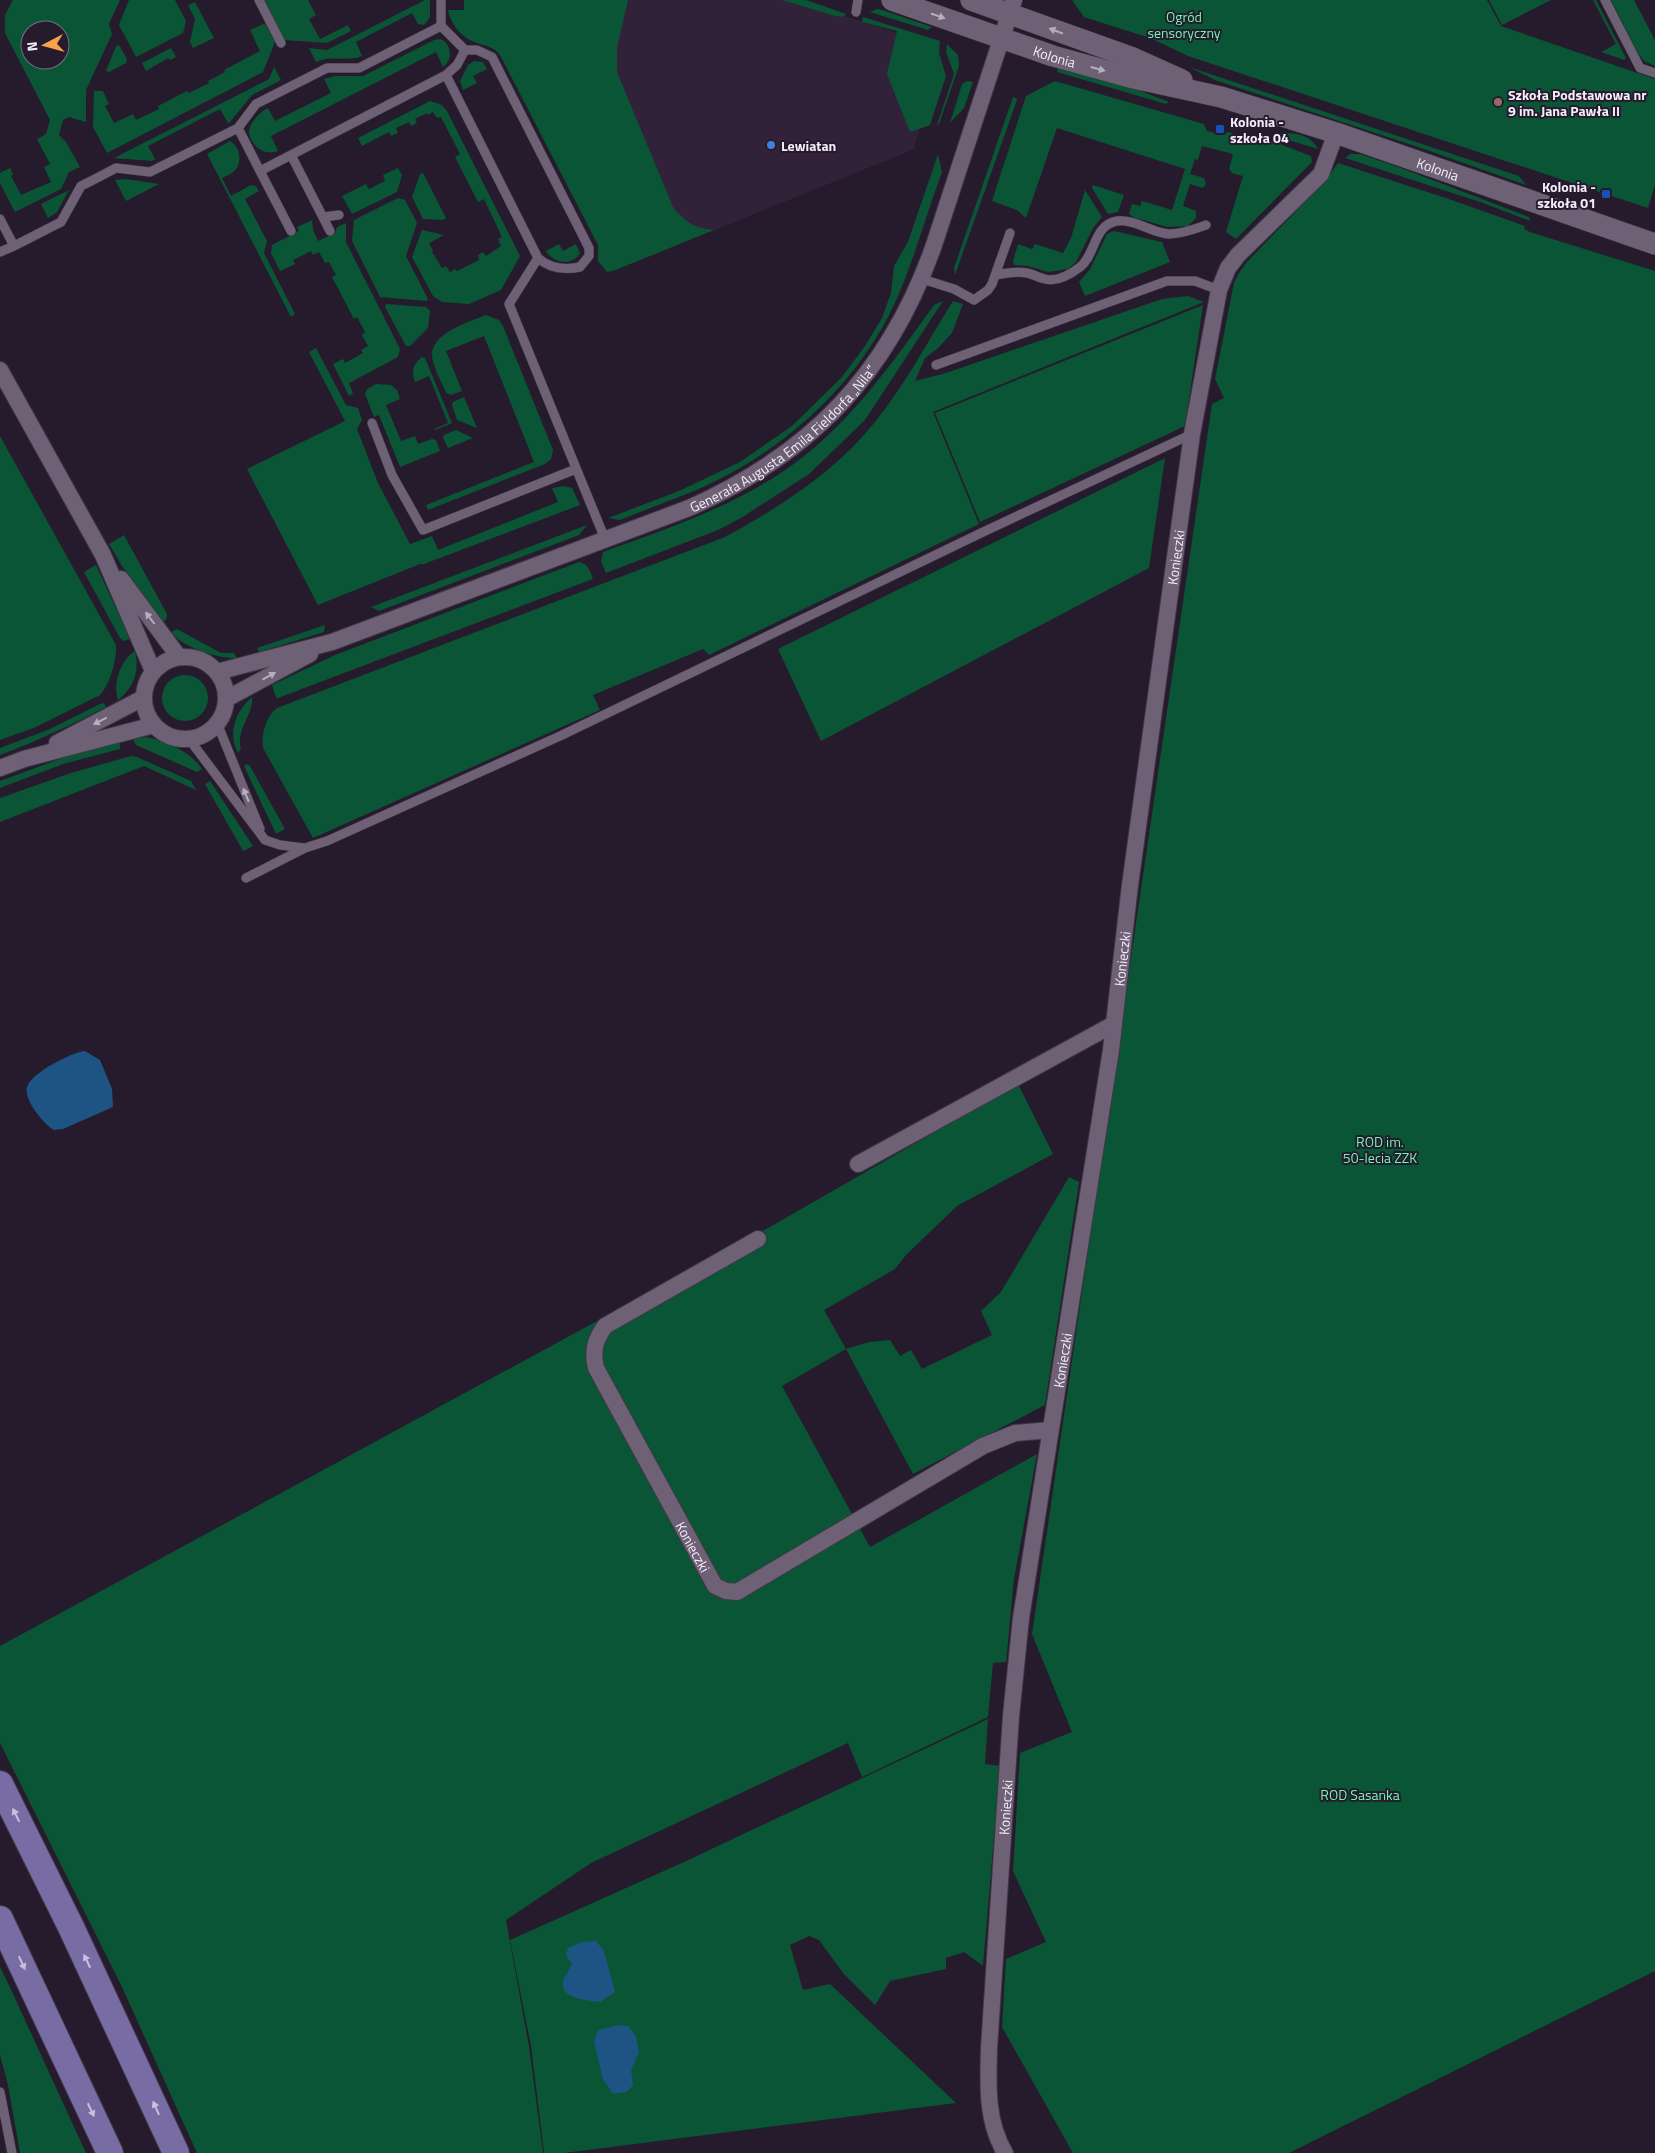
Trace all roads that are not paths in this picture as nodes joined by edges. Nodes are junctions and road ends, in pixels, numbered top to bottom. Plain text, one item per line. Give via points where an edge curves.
1 (258, 0) edge
2 (440, 0) edge
3 (858, 0) edge
4 (892, 0) edge
5 (971, 0) edge
6 (1605, 0) edge
7 (1012, 6) edge
8 (856, 12) dead end
9 (441, 26) junction
10 (1002, 38) junction
11 (281, 43) dead end
12 (466, 50) junction
13 (1655, 73) edge
14 (446, 75) junction
15 (1222, 97) junction
16 (238, 128) junction
17 (1336, 133) junction
18 (291, 155) junction
19 (260, 171) junction
20 (339, 214) dead end
21 (322, 217) junction
22 (0, 219) edge
23 (1206, 224) dead end
24 (291, 231) dead end
25 (330, 232) dead end
26 (1010, 233) dead end
27 (1655, 244) edge
28 (14, 246) junction
29 (0, 252) edge
30 (538, 258) junction
31 (996, 275) junction
32 (922, 279) junction
33 (1219, 290) junction
34 (936, 365) dead end
35 (0, 370) edge
36 (372, 423) dead end
37 (1192, 434) junction
38 (576, 469) junction
39 (605, 539) junction
40 (103, 555) junction
41 (332, 642) junction
42 (179, 657) junction
43 (153, 671) junction
44 (217, 672) junction
45 (143, 698) junction
46 (226, 699) junction
47 (217, 723) junction
48 (154, 725) junction
49 (189, 739) junction
50 (24, 759) junction
51 (0, 768) edge
52 (265, 840) junction
53 (305, 848) junction
54 (246, 878) dead end
55 (1114, 1024) junction
56 (858, 1164) dead end
57 (758, 1239) dead end
58 (1050, 1430) junction
59 (0, 1784) edge
60 (0, 1919) edge
61 (0, 2092) edge
62 (12, 2153) edge
63 (110, 2153) edge
64 (176, 2153) edge
65 (1006, 2153) edge

1 - 11 lane
2 - 9 lane
3 - 8 lane
4 -> 10 street, Kolonia
5 - 7 street, Kolonia
6 - 13 lane via 1640,68
7 - 10 street, Generała Augusta Emila Fieldorfa „Nila”
15 -> 7 street, Kolonia via 1133,58 1060,33
9 - 12 lane
9 - 16 lane via 359,68 326,68 256,104
10 -> 15 street, Kolonia via 1092,68
10 - 32 street, Generała Augusta Emila Fieldorfa „Nila”
12 - 14 lane
12 - 30 lane via 478,50 492,57 589,248 586,263 571,269 545,265
14 - 18 lane
14 - 30 lane
15 - 17 street, Kolonia
16 - 19 lane
16 - 28 lane via 150,172 116,168 81,186 61,222
17 - 27 street, Kolonia
17 - 33 street, Konieczki via 1321,174 1238,255 1228,268
18 - 19 lane
18 - 21 lane
19 - 24 lane
20 - 21 lane
21 - 25 lane
22 - 28 lane
23 - 31 lane via 1169,234 1116,221 1099,233 1083,266 1059,278 1046,280 1015,272
26 - 31 lane
28 - 29 lane
30 - 38 lane via 509,304
31 - 32 lane via 988,290 974,300 954,289
32 - 39 street, Generała Augusta Emila Fieldorfa „Nila” via 904,316 861,382 796,446 761,472 727,491
33 - 34 lane via 1195,281 1167,282
33 - 37 street, Konieczki
35 - 40 street
36 - 38 lane via 392,475 423,530
37 - 53 lane via 560,736
37 - 55 street, Konieczki
38 - 39 lane
39 - 41 street, Generała Augusta Emila Fieldorfa „Nila”
42 -> 40 street
40 - 43 street
41 - 44 street, Generała Augusta Emila Fieldorfa „Nila”
46 -> 41 street, Generała Augusta Emila Fieldorfa „Nila”
42 - 43 street via 169,659
42 - 44 street via 200,659
43 - 45 street
44 - 46 street
45 - 48 street
45 -> 50 street
46 - 47 street
47 - 49 street via 205,734
52 -> 47 lane
48 - 49 street via 170,736
48 - 50 street
49 - 52 lane
50 - 51 street
52 - 53 lane
53 - 54 lane
55 - 56 street
55 - 58 street, Konieczki
57 - 58 street, Konieczki via 605,1326 592,1354 596,1368 716,1586 737,1592 983,1446 1015,1433
58 - 65 street, Konieczki via 1021,1618 1011,1716 989,2048 990,2116
64 -> 59 main road via 80,1945
60 -> 63 main road
61 - 62 lane

